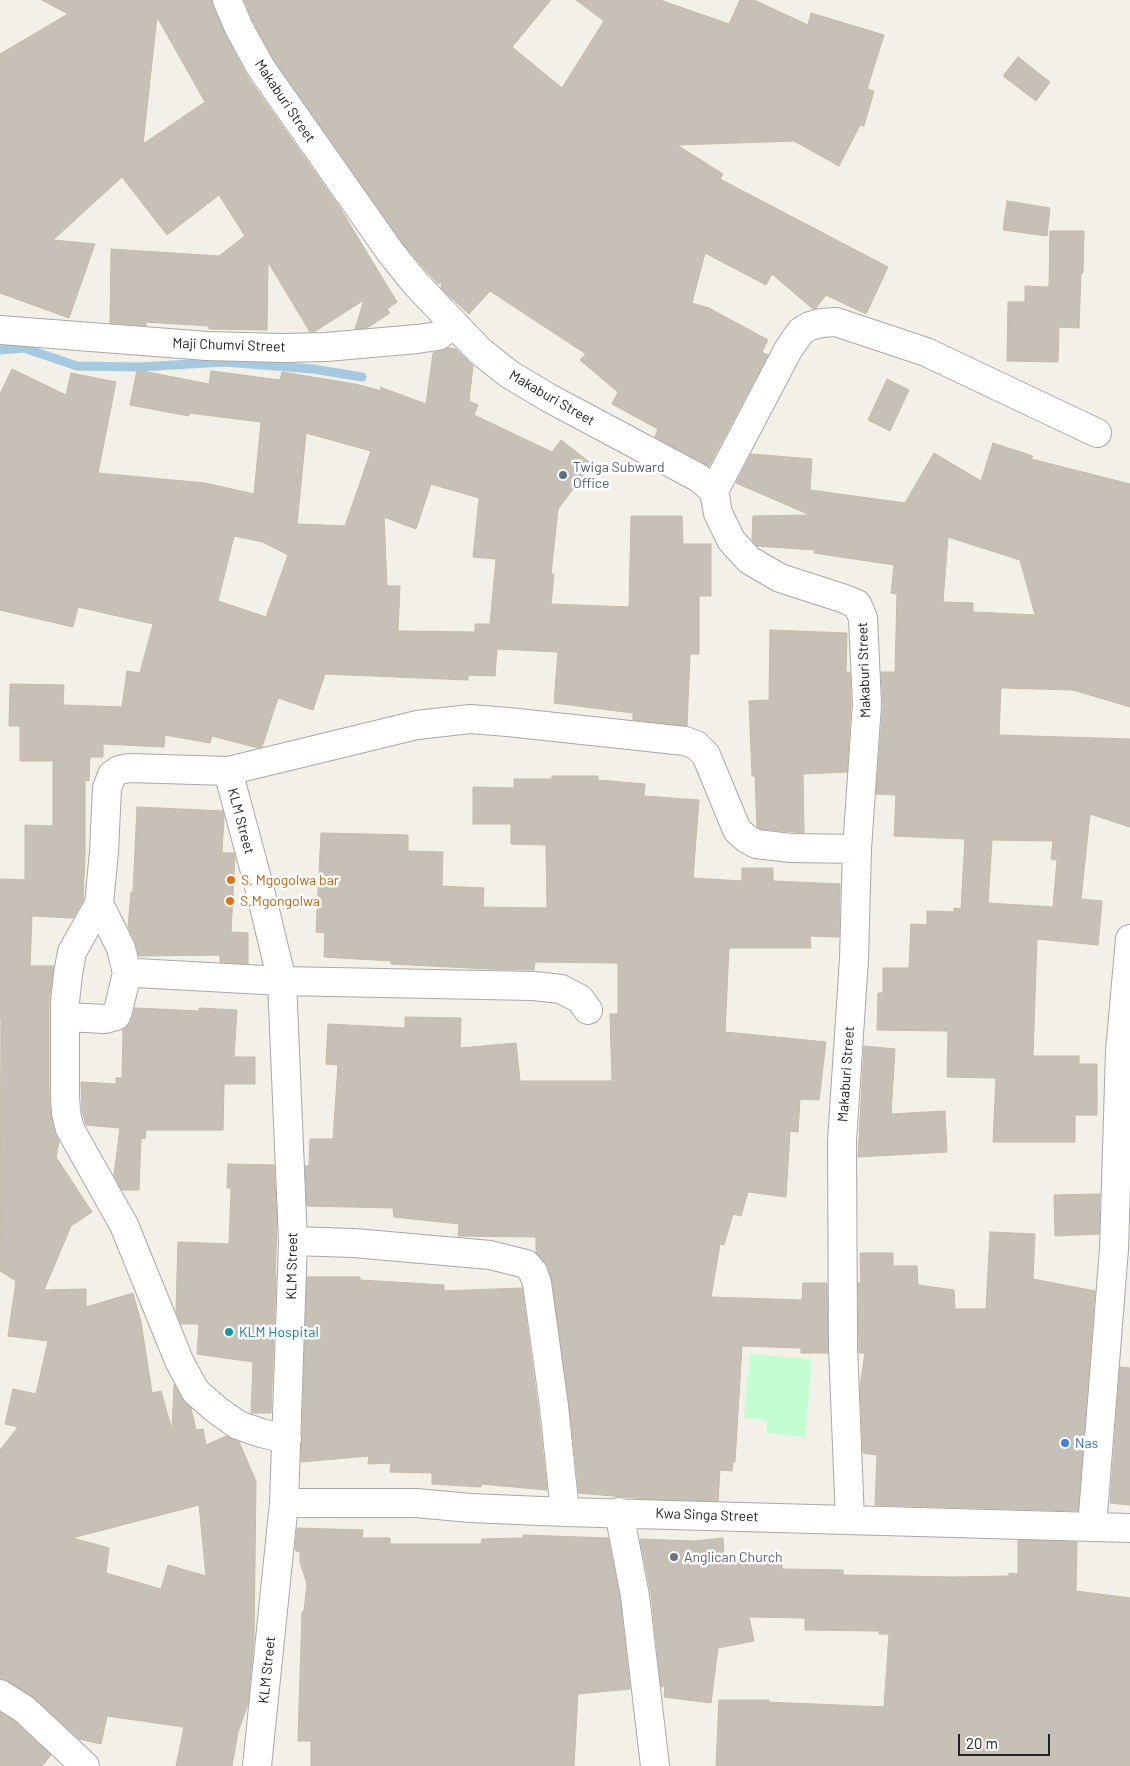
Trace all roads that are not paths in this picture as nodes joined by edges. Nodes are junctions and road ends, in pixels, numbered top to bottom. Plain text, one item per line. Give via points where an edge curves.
1 (227, 0) edge
2 (454, 324) junction
3 (0, 330) edge
4 (1097, 433) dead end
5 (714, 491) junction
6 (228, 771) junction
7 (857, 849) junction
8 (99, 904) junction
9 (1130, 939) edge
10 (127, 973) junction
11 (282, 982) junction
12 (588, 1010) dead end
13 (66, 1017) junction
14 (294, 1241) junction
15 (1122, 1250) edge
16 (286, 1439) junction
17 (284, 1503) junction
18 (565, 1512) junction
19 (619, 1512) junction
20 (850, 1520) junction
21 (1092, 1527) junction
22 (1130, 1528) edge
23 (0, 1694) edge
24 (84, 1766) edge
25 (256, 1766) edge
26 (655, 1766) edge

1 - 2 street, Makaburi Street via 261,68 283,101 391,253
2 - 3 street, Maji Chumvi Street via 438,336 417,339 283,348 208,346
2 - 5 street, Makaburi Street via 509,374 686,471
4 - 5 street via 926,352 836,322 821,323 801,331 788,350
5 - 7 street, Makaburi Street via 718,512 731,540 749,560 780,578 857,604 863,618 866,704
6 - 7 street via 417,725 470,719 685,741 696,745 706,755 737,830 747,839 756,844 791,848
6 - 8 street via 129,768 112,774 107,788
6 - 11 street, KLM Street
7 - 20 street, Makaburi Street via 854,959 842,1141 843,1347
8 - 10 street via 121,948
8 - 13 street via 72,952
9 - 15 street via 1120,1051
10 - 11 street
10 - 13 street via 116,1016 105,1020
11 - 12 street via 534,986 561,989 580,998
11 - 14 street, KLM Street
13 - 16 street via 65,1095 70,1129 124,1225 180,1363 196,1392 238,1426
14 - 16 street, KLM Street
14 - 18 street via 490,1255 526,1264 537,1283
15 - 21 street
16 - 17 street, KLM Street
17 - 18 street, Kwa Singa Street via 416,1503
17 - 25 street, KLM Street
18 - 19 street, Kwa Singa Street
19 - 20 street, Kwa Singa Street
19 - 26 street via 635,1596
20 - 21 street, Kwa Singa Street
21 - 22 street, Kwa Singa Street
23 - 24 street via 24,1709

